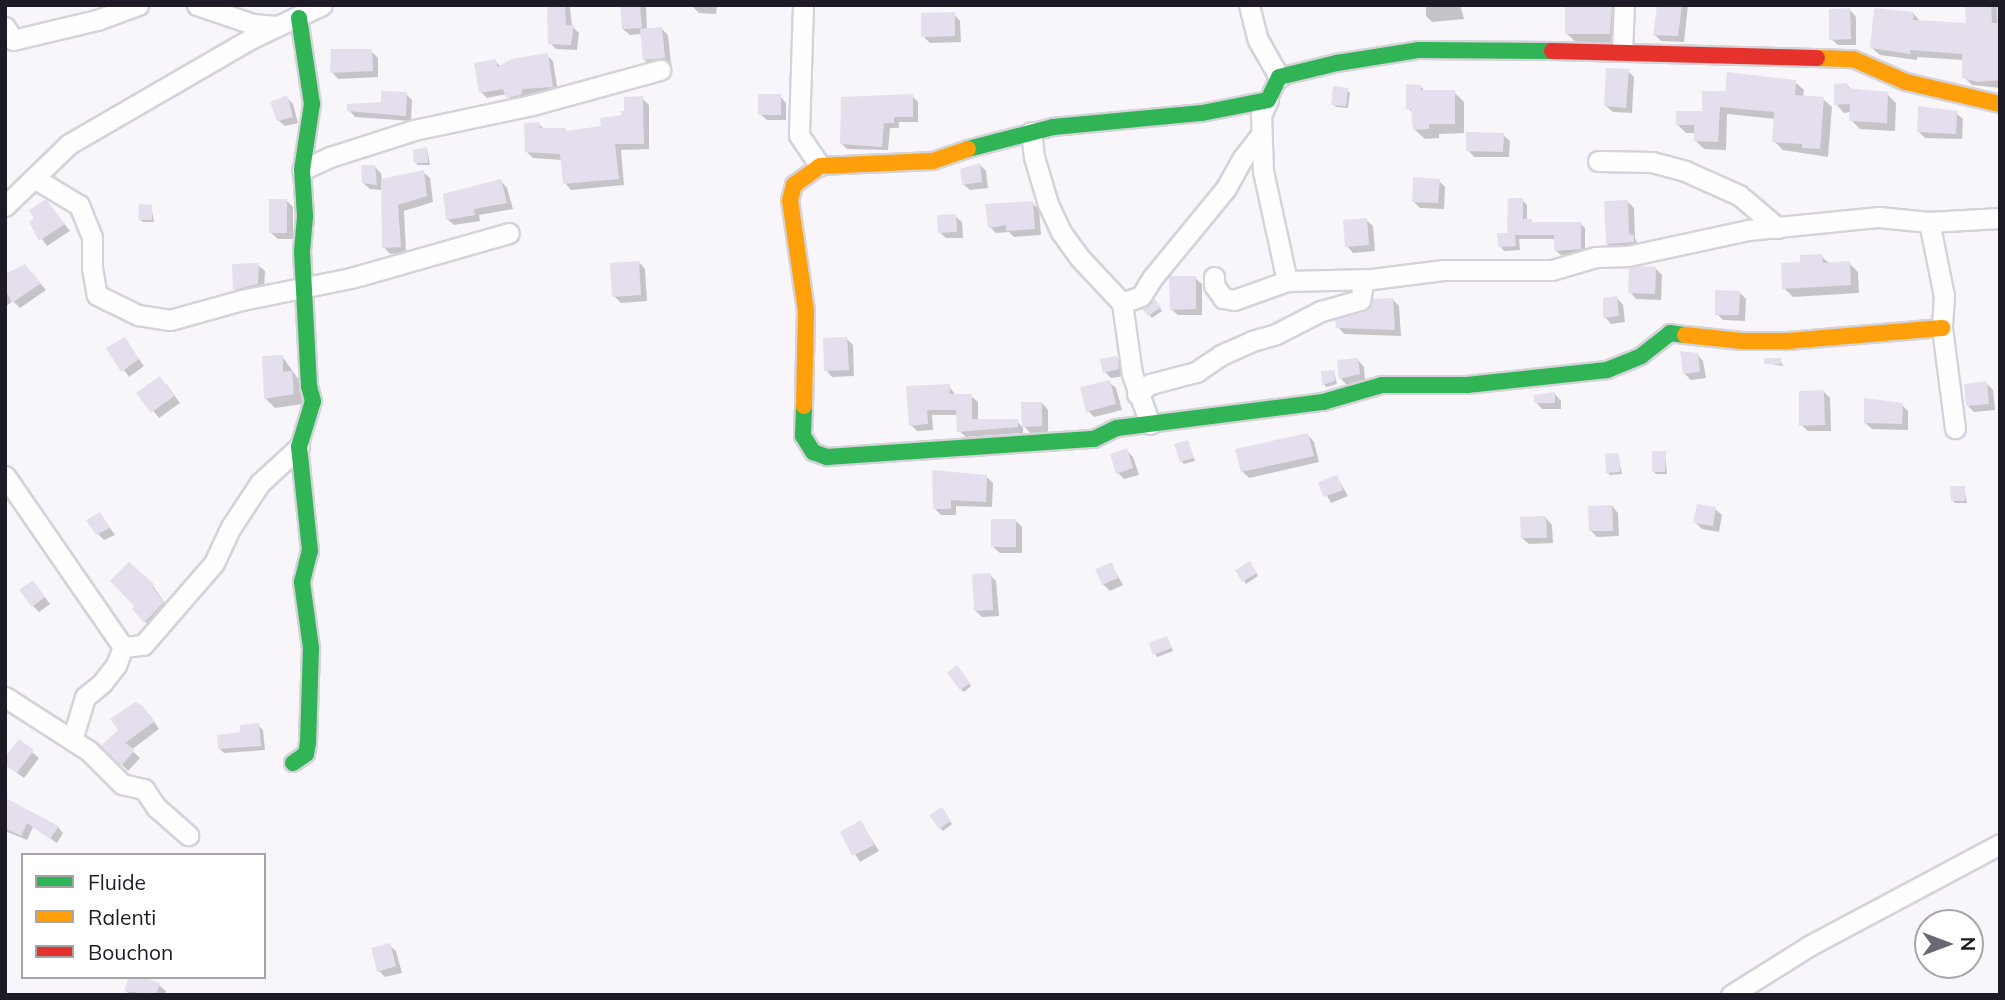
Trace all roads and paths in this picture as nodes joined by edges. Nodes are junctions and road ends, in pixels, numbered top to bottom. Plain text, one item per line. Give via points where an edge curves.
1 (138, 5) edge
2 (197, 5) edge
3 (803, 5) edge
4 (1249, 5) edge
5 (1624, 5) edge
6 (320, 6) edge
7 (290, 22) junction
8 (5, 27) edge
9 (1622, 51) junction
10 (660, 70) dead end
11 (1279, 77) junction
12 (1268, 100) junction
13 (2000, 104) edge
14 (1031, 132) junction
15 (1261, 135) junction
16 (1598, 162) dead end
17 (820, 166) junction
18 (302, 170) junction
19 (34, 178) junction
20 (9, 199) edge
21 (2000, 218) edge
22 (1929, 222) junction
23 (1778, 228) junction
24 (509, 233) dead end
25 (1214, 277) dead end
26 (1364, 280) junction
27 (1287, 281) junction
28 (305, 288) junction
29 (1122, 303) junction
30 (1942, 328) junction
31 (1138, 394) junction
32 (1150, 424) junction
33 (1955, 428) dead end
34 (299, 447) junction
35 (5, 476) edge
36 (123, 647) junction
37 (5, 697) edge
38 (72, 740) junction
39 (293, 763) dead end
40 (188, 835) dead end
41 (2000, 844) edge
42 (1731, 995) edge

1 - 8 street via 13,40
2 - 7 street via 253,24
3 - 17 street via 799,135
4 - 11 street via 1258,40
5 - 9 street
6 - 7 street
7 - 18 street via 312,120
7 - 19 street via 252,38 69,144
9 - 11 street via 1418,50
9 - 13 street via 1853,59 1906,82
10 - 18 street via 532,105 414,130
11 - 12 street
12 - 14 street via 1202,113
12 - 15 street via 1261,116
14 - 17 street via 933,162
14 - 29 street via 1034,158 1061,232
15 - 27 street via 1263,171
15 - 29 street via 1226,188 1141,296
16 - 23 street via 1652,162 1685,171 1739,195
17 - 32 street via 794,185 790,200 806,311 803,436 813,452 827,457 1094,439 1118,428
18 - 28 street
19 - 20 street
19 - 28 street via 79,205 92,238 97,295 138,315 170,320
21 - 22 street
22 - 23 street via 1879,217
22 - 30 street via 1944,296
23 - 26 street via 1748,230 1628,256 1596,257 1552,270 1443,270
24 - 28 street
25 - 27 street via 1223,298 1234,300
26 - 27 street
26 - 31 street via 1360,300 1321,311 1221,355 1196,372 1150,384
28 - 34 street via 313,401
29 - 31 street
30 - 32 street via 1787,341 1670,333 1641,356 1607,370 1467,385 1382,385 1323,402
30 - 33 street
31 - 32 street
34 - 36 street via 260,483 214,562 143,645
34 - 39 street via 310,551 302,582 311,648 308,743 306,754
35 - 36 street
36 - 38 street via 116,665 85,697
37 - 38 street
38 - 40 street via 122,784 144,789 156,807
41 - 42 street via 1809,946

